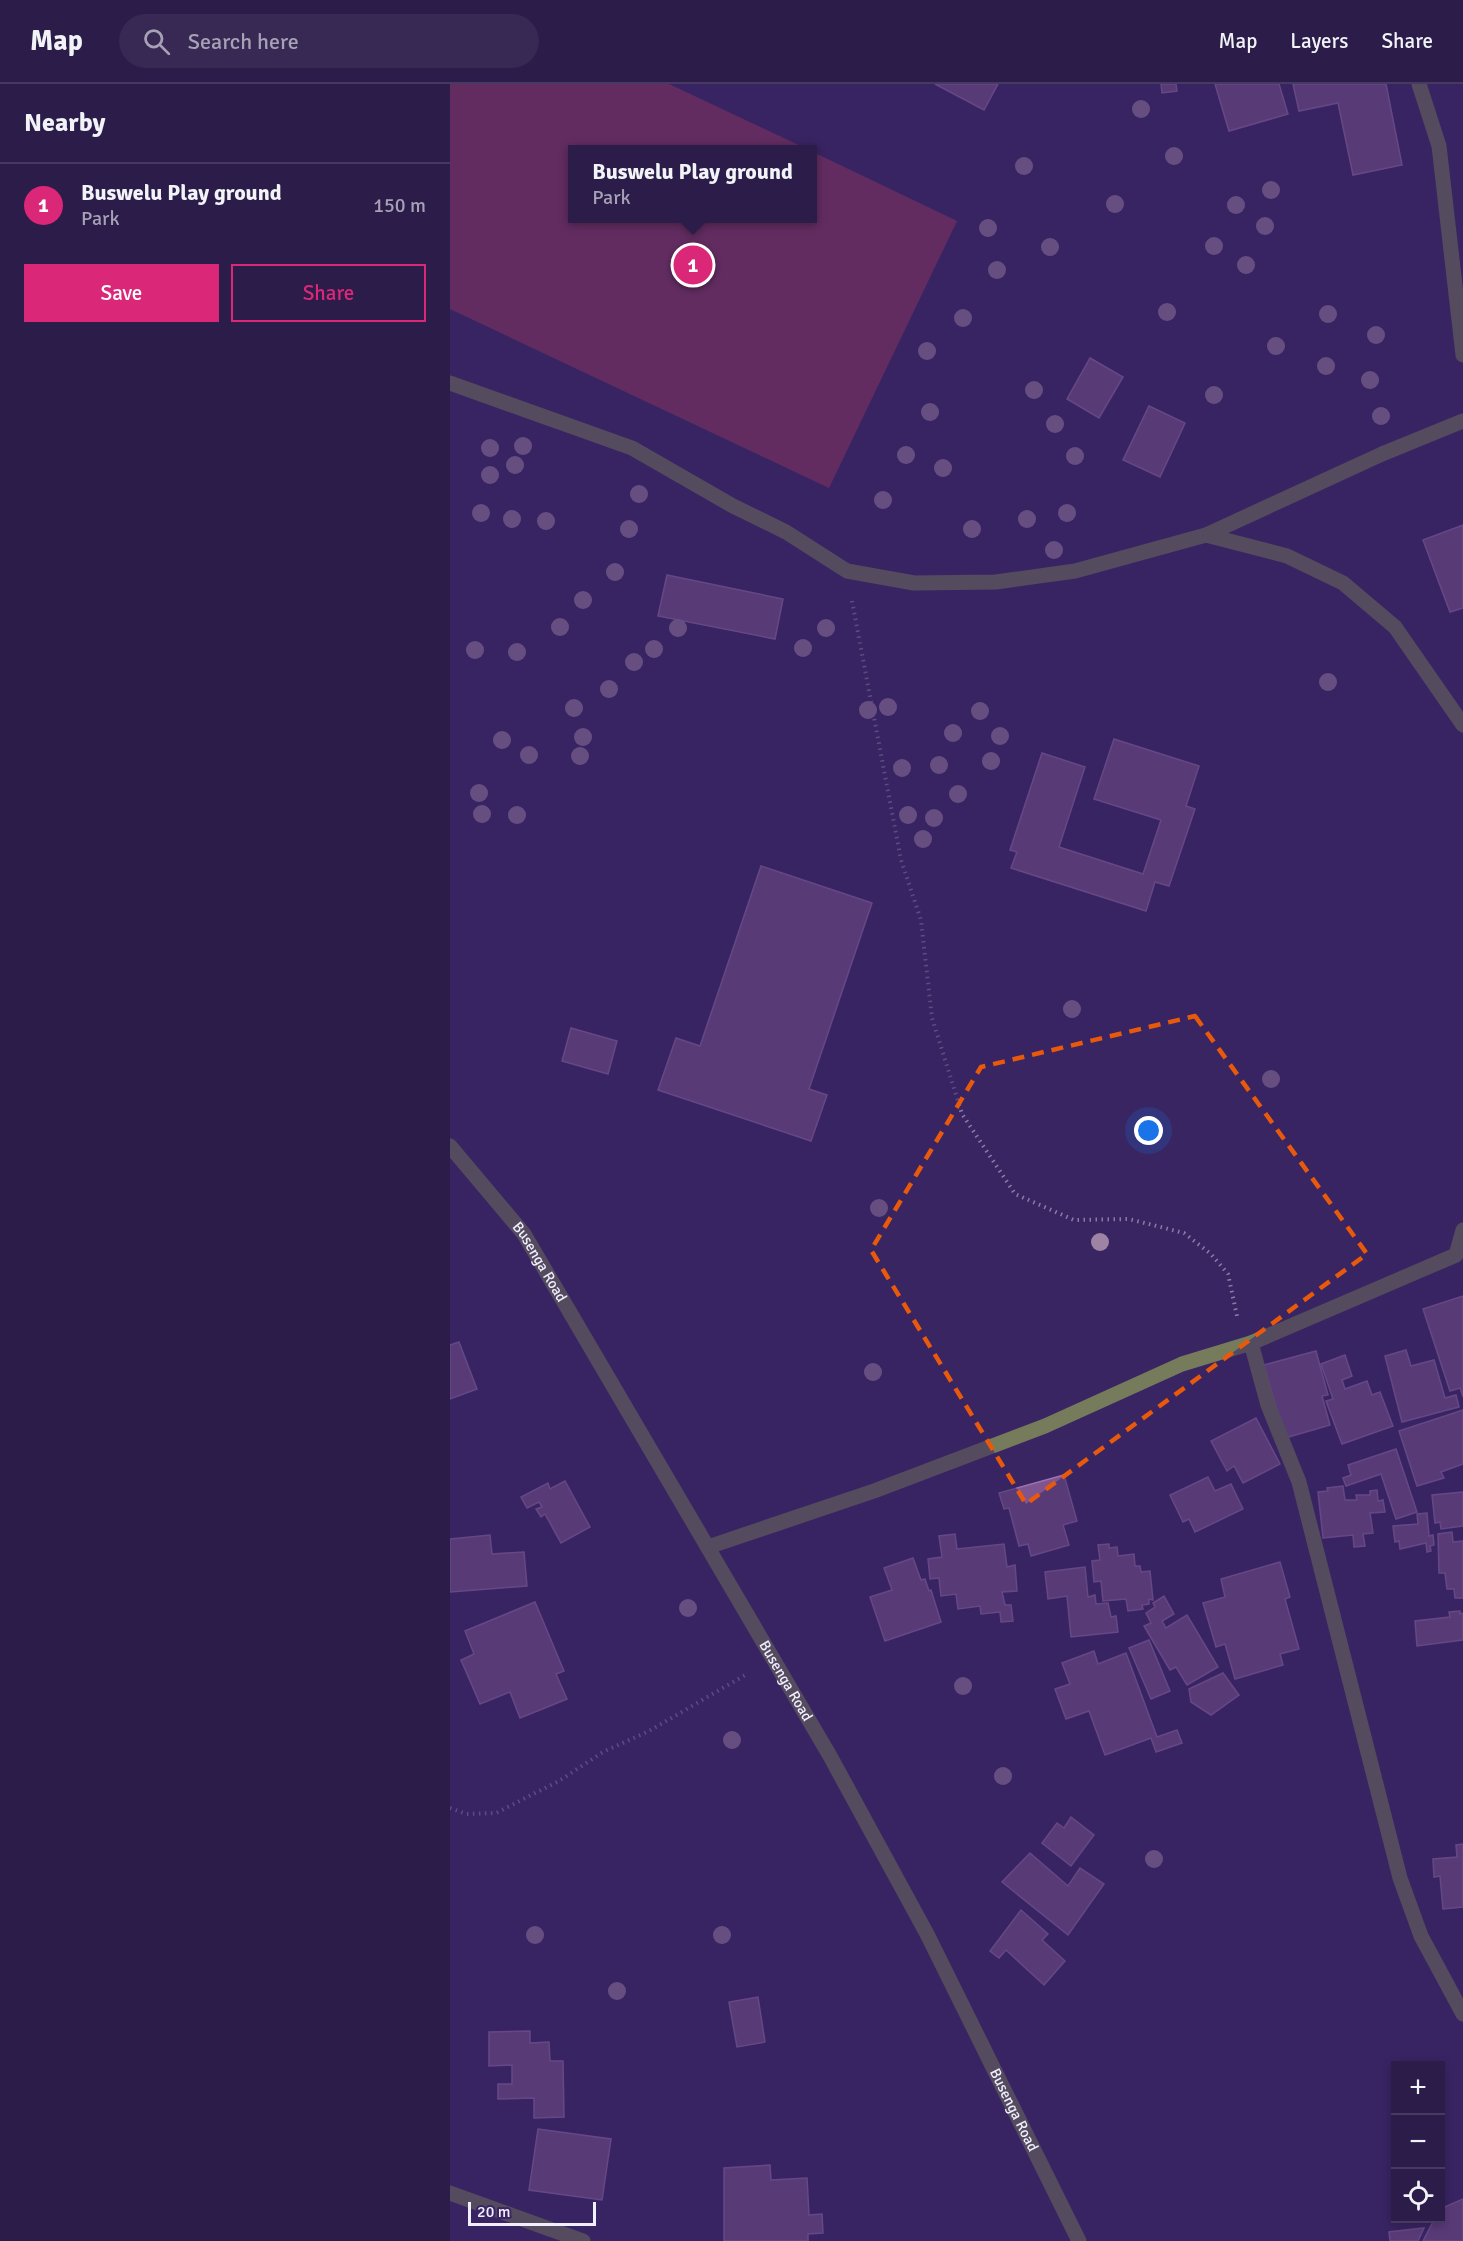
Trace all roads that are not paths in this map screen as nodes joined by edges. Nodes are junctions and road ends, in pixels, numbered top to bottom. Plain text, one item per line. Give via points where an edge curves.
1 (1419, 84) edge
2 (1463, 355) edge
3 (450, 383) edge
4 (1463, 421) edge
5 (1206, 535) junction
6 (1463, 725) edge
7 (450, 1146) edge
8 (1463, 1230) edge
9 (1246, 1344) junction
10 (708, 1546) junction
11 (1463, 2014) edge
12 (450, 2193) edge
13 (583, 2241) edge
14 (1079, 2241) edge

1 - 2 street via 1439,146
3 - 5 street via 632,448 786,532 847,571 914,583 996,582 1076,571
4 - 5 street
5 - 6 street via 1287,556 1342,583 1395,627
7 - 10 street, Busenga Road via 524,1234
8 - 9 street via 1456,1255
9 - 10 street via 1182,1364 1045,1426 874,1491
9 - 11 street via 1299,1482 1400,1878 1421,1936
10 - 14 street, Busenga Road via 927,1934
12 - 13 street

